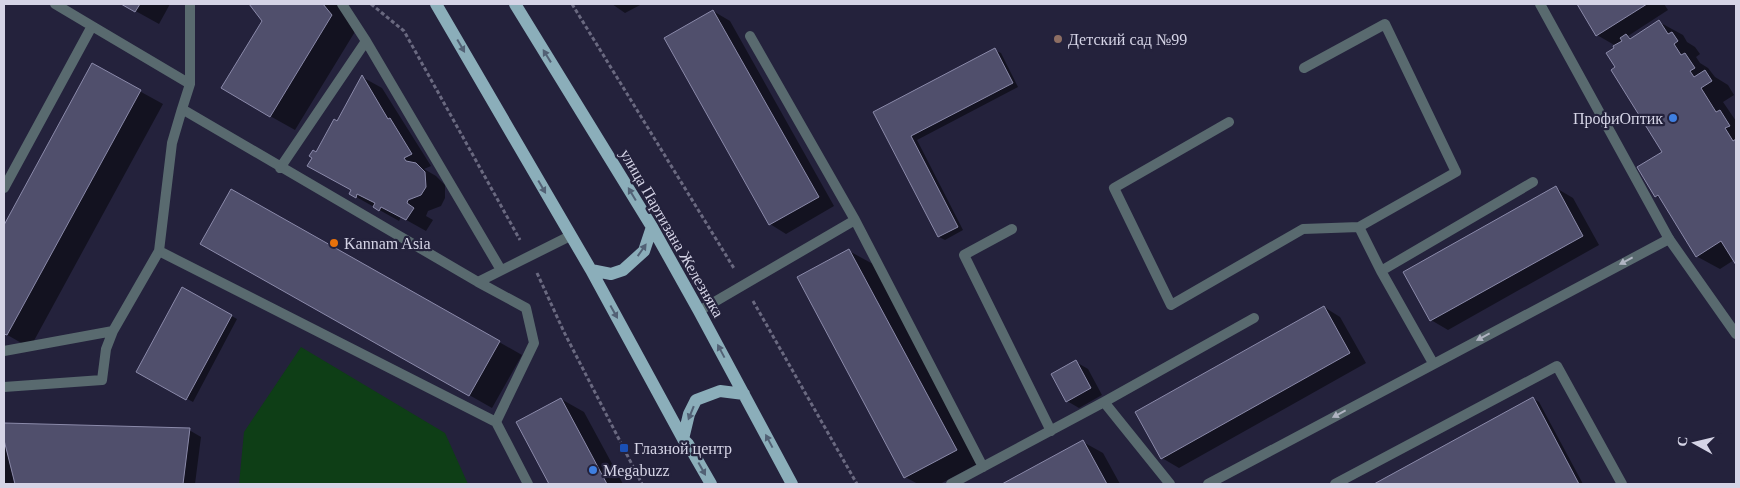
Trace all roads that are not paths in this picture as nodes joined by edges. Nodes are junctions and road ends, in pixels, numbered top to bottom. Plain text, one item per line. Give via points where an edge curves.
1 (55, 4) edge
2 (190, 4) edge
3 (342, 4) edge
4 (436, 4) edge
5 (515, 4) edge
6 (1540, 4) edge
7 (92, 26) junction
8 (750, 36) dead end
9 (366, 41) junction
10 (1304, 68) dead end
11 (190, 84) junction
12 (182, 109) junction
13 (1229, 122) dead end
14 (280, 168) junction
15 (1532, 182) dead end
16 (4, 188) edge
17 (855, 220) junction
18 (652, 227) junction
19 (1359, 227) junction
20 (1012, 228) dead end
21 (570, 236) junction
22 (1669, 239) junction
23 (159, 251) junction
24 (501, 270) junction
25 (590, 270) junction
26 (1380, 271) junction
27 (478, 282) junction
28 (699, 311) junction
29 (1254, 318) dead end
30 (113, 330) junction
31 (1736, 334) edge
32 (4, 351) edge
33 (1433, 364) junction
34 (4, 387) edge
35 (744, 394) junction
36 (1104, 402) junction
37 (496, 422) junction
38 (1051, 431) junction
39 (683, 440) junction
40 (983, 467) junction
41 (528, 484) edge
42 (710, 484) edge
43 (792, 484) edge
44 (951, 484) edge
45 (1170, 484) edge
46 (1208, 484) edge
47 (1335, 484) edge
48 (1622, 484) edge

1 - 7 street
2 - 11 street
3 - 9 street
4 -> 21 main road
18 -> 5 main road, улица Партизана Железняка
6 - 22 street
7 - 11 street
7 - 16 street
8 - 17 street
9 - 14 street
9 - 24 street
10 - 19 street via 1386,24 1456,172
11 - 12 street
12 - 14 street
12 - 23 street via 172,143
13 - 19 street via 1114,188 1171,305 1303,229
14 - 27 street
15 - 26 street
17 - 28 street
17 - 40 street
25 -> 18 main road via 611,274 622,270 644,250
18 - 28 main road, улица Партизана Железняка
19 - 26 street
20 - 38 street via 964,254
21 - 24 street
21 - 25 main road
22 - 31 street
22 -> 33 street
23 - 30 street
23 - 37 street
24 - 27 street
25 -> 39 main road
26 - 33 street
27 - 37 street via 526,308 534,343
35 -> 28 main road, улица Партизана Железняка
29 - 36 street
30 - 32 street
30 - 34 street via 106,349 102,380
33 -> 46 street
35 -> 39 main road via 720,391 696,400
43 -> 35 main road, улица Партизана Железняка
36 - 38 street
36 - 45 street
37 - 41 street
38 - 40 street
39 -> 42 main road
40 - 44 street
47 - 48 street via 1557,366

